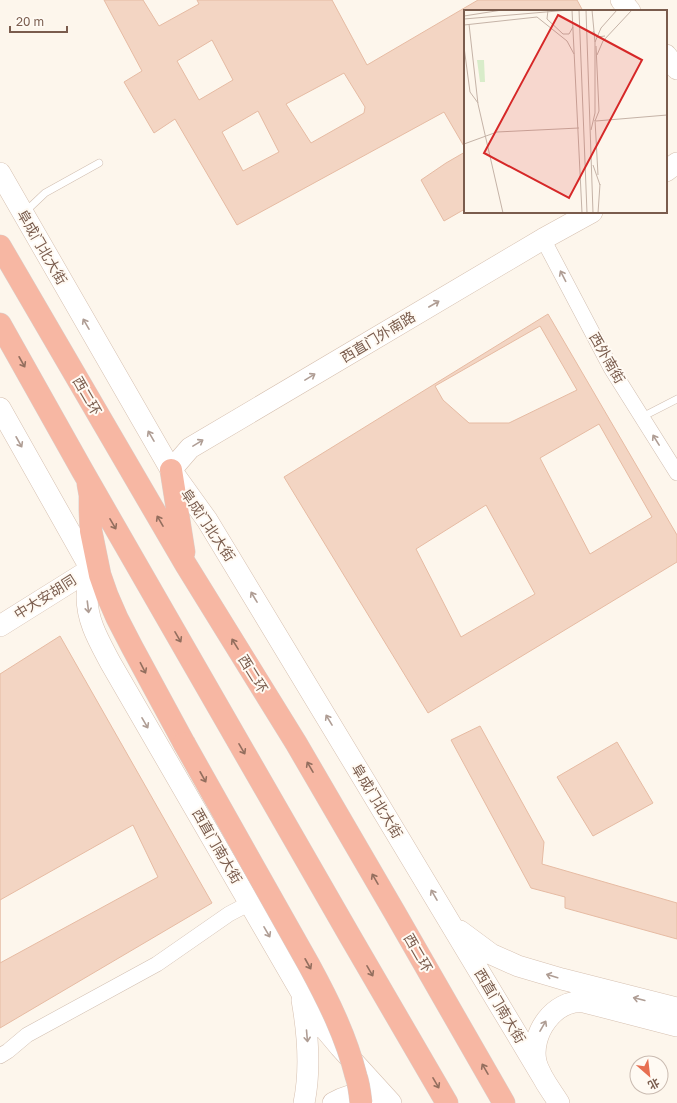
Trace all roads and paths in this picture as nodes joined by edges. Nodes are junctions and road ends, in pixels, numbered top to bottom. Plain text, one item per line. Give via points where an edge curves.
1 (621, 0) edge
2 (629, 10) edge
3 (667, 56) edge
4 (677, 69) edge
5 (99, 162) dead end
6 (677, 163) edge
7 (667, 170) edge
8 (0, 173) edge
9 (23, 213) junction
10 (590, 213) edge
11 (544, 239) junction
12 (0, 246) edge
13 (1, 326) edge
14 (676, 399) edge
15 (0, 408) edge
16 (642, 417) junction
17 (82, 470) junction
18 (170, 470) junction
19 (677, 473) edge
20 (93, 558) junction
21 (186, 565) junction
22 (0, 626) edge
23 (421, 874) joint
24 (250, 903) junction
25 (446, 916) junction
26 (296, 985) junction
27 (677, 1008) edge
28 (677, 1026) edge
29 (0, 1056) edge
30 (542, 1076) junction
31 (304, 1103) edge
32 (333, 1103) edge
33 (361, 1103) edge
34 (386, 1103) edge
35 (391, 1103) edge
36 (447, 1103) edge
37 (504, 1103) edge
38 (559, 1103) edge

1 - 2 street
3 - 4 street
5 - 9 lane via 45,193
6 - 7 street
8 - 9 street, 阜成门北大街
18 -> 9 street, 阜成门北大街
10 - 11 street, 西直门外南路
16 -> 11 street, 西外南街 via 611,368
18 -> 11 street, 西直门外南路 via 190,448 382,331
21 -> 12 highway, 西二环
13 -> 17 highway
14 - 16 lane
15 -> 20 street
19 -> 16 street, 西外南街
17 - 20 highway via 90,495
17 -> 36 highway
18 - 21 highway
23 -> 18 street, 阜成门北大街 via 207,520
20 - 22 street, 中大安胡同
20 -> 24 street, 西直门南大街 via 87,602 95,633
20 -> 33 highway, bridge via 112,607 146,674 327,1000 353,1062
37 -> 21 highway, 西二环 via 296,743
25 -> 23 street, 西直门南大街
24 -> 26 street, 西直门南大街
24 - 29 street via 229,914 157,964 27,1035
27 -> 25 street via 536,972 507,962 476,944
25 - 30 street, 西直门南大街
26 -> 31 street via 303,1008 308,1051
26 - 35 street, 西直门南大街 via 329,1034
30 -> 28 street via 535,1054 537,1038 549,1018 570,1003 584,1002
30 - 38 street
32 - 34 street via 365,1093

